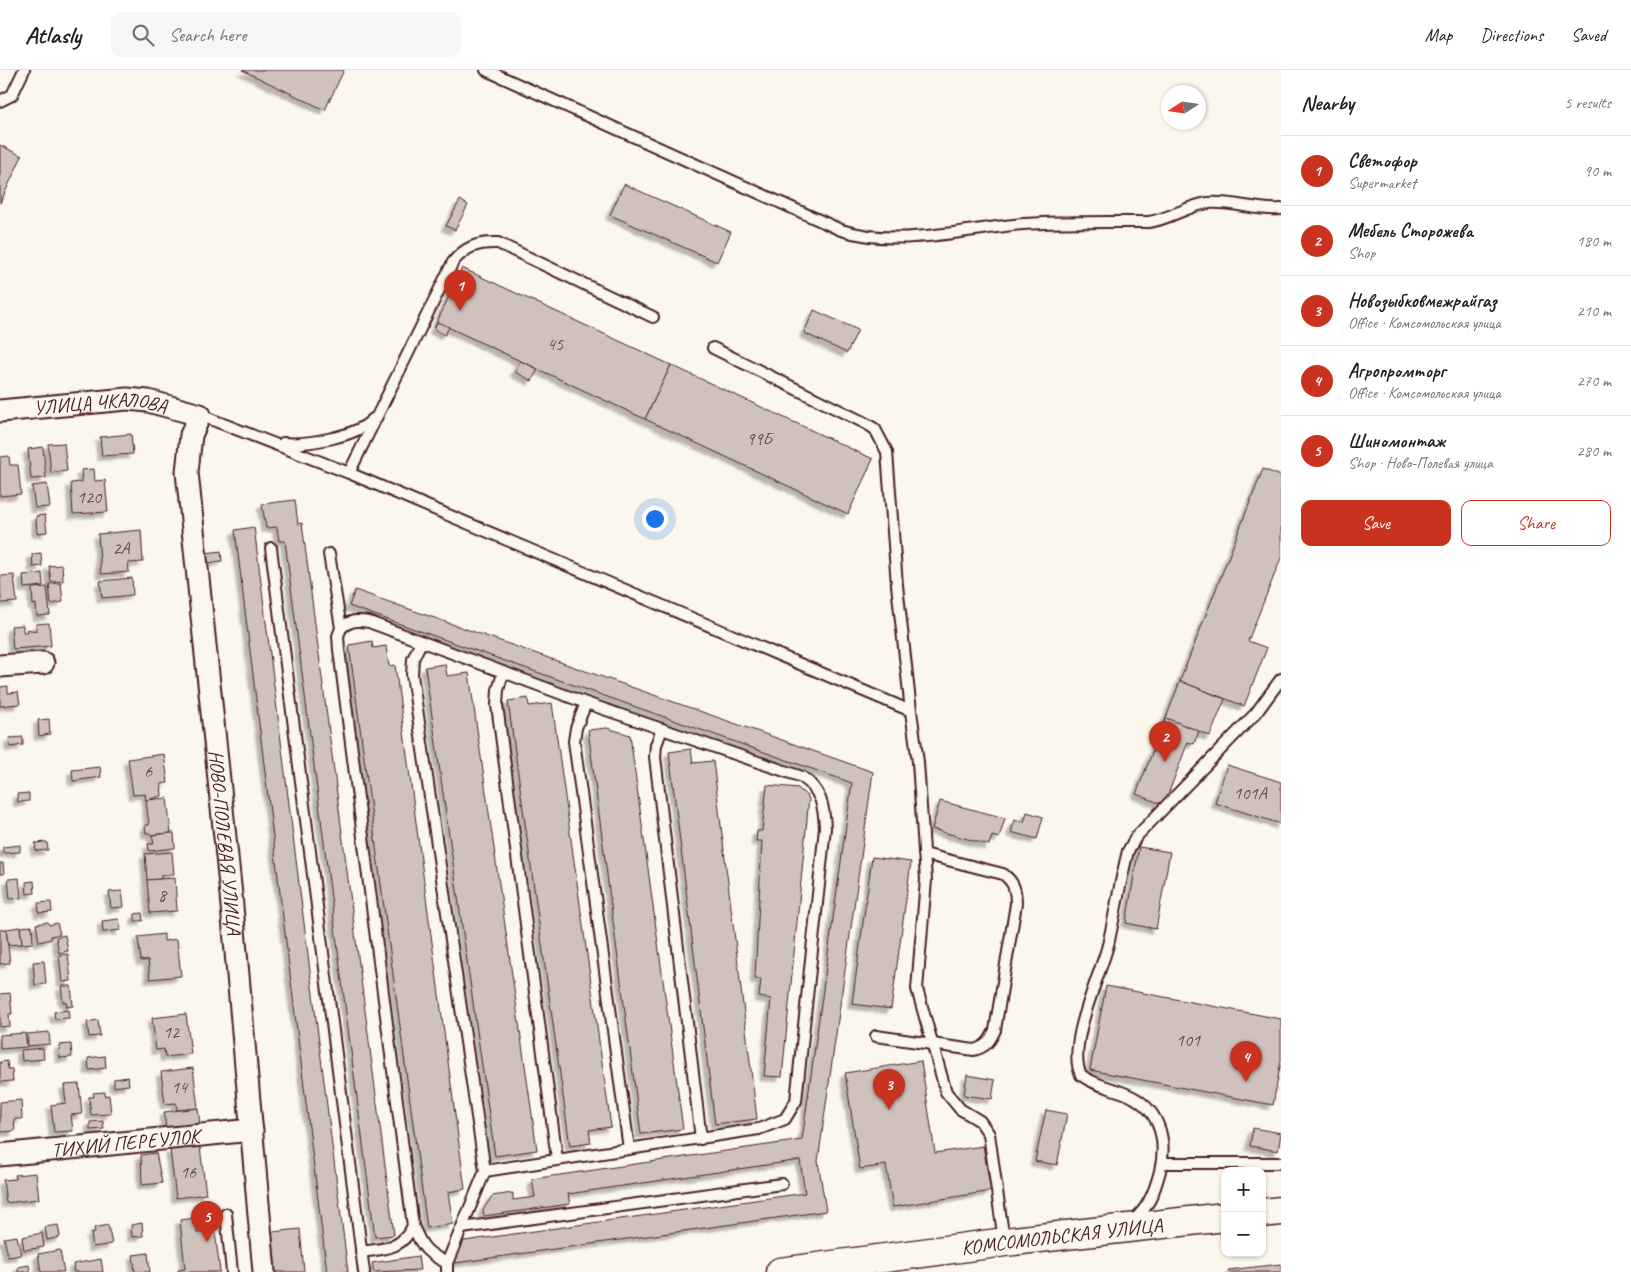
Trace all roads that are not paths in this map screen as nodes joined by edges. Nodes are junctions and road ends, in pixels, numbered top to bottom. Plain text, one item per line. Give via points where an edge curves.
1 (24, 70) edge
2 (486, 70) edge
3 (0, 101) edge
4 (1281, 209) edge
5 (653, 317) dead end
6 (713, 348) dead end
7 (0, 411) edge
8 (378, 413) junction
9 (200, 415) junction
10 (272, 442) junction
11 (349, 473) junction
12 (270, 548) dead end
13 (329, 554) dead end
14 (341, 628) junction
15 (421, 642) junction
16 (42, 662) dead end
17 (0, 666) edge
18 (503, 673) junction
19 (1281, 679) edge
20 (586, 703) junction
21 (911, 711) junction
22 (662, 729) junction
23 (924, 854) junction
24 (876, 1036) dead end
25 (932, 1045) junction
26 (252, 1130) junction
27 (701, 1139) junction
28 (629, 1149) junction
29 (0, 1155) edge
30 (557, 1159) junction
31 (1162, 1163) junction
32 (1281, 1163) edge
33 (485, 1171) junction
34 (782, 1184) dead end
35 (1281, 1211) edge
36 (1266, 1213) edge
37 (226, 1214) dead end
38 (1221, 1217) edge
39 (413, 1226) junction
40 (462, 1228) junction
41 (1115, 1229) junction
42 (1005, 1242) junction
43 (361, 1252) junction
44 (447, 1268) edge
45 (232, 1272) edge
46 (264, 1272) edge
47 (364, 1272) edge
48 (780, 1272) edge

1 - 3 lane via 12,95
2 - 4 lane via 856,235 891,238 1023,224 1149,222 1166,219 1205,203 1220,202 1266,210
5 - 8 lane via 498,243 474,245 461,252 453,262
6 - 21 lane via 865,423 882,439 890,465
7 - 9 street, УЛИЦА ЧКАЛОВА via 128,400 148,401
8 - 10 lane via 364,427 343,435 294,444
8 - 11 lane
9 - 10 lane
9 - 26 street, НОВО-ПОЛЕВАЯ УЛИЦА via 191,435 187,472 209,668
10 - 11 lane
11 - 21 lane
12 - 43 lane
13 - 14 lane
14 - 15 lane via 358,620
14 - 39 lane via 339,650
15 - 18 lane
15 - 33 lane via 413,659 412,674
16 - 17 street
18 - 20 lane
18 - 30 lane via 497,705
19 - 31 lane via 1256,713 1136,837 1128,851 1107,947 1087,1004 1077,1059 1081,1075 1136,1098 1154,1114 1162,1137
20 - 22 lane
20 - 28 lane via 574,741
21 - 23 lane
22 - 27 lane via 654,757
22 - 27 lane via 802,777 818,791 824,814 796,1100 785,1119 774,1125
23 - 25 lane via 926,902 916,989
23 - 25 lane via 1004,874 1012,881 1016,892 995,1030 990,1041 974,1050
24 - 25 lane
25 - 42 lane via 953,1103 980,1121 989,1134
26 - 29 street, ТИХИЙ ПЕРЕУЛОК
26 - 46 street, НОВО-ПОЛЕВАЯ УЛИЦА
27 - 28 lane
28 - 30 lane
30 - 33 lane
31 - 32 lane
31 - 41 lane via 1145,1209 1129,1223
33 - 40 lane
34 - 40 lane
35 - 36 street
37 - 45 lane
38 - 41 street, КОМСОМОЛЬСКАЯ УЛИЦА
39 - 43 lane via 406,1240 392,1247
39 - 44 lane via 420,1244
40 - 44 lane
41 - 42 street, КОМСОМОЛЬСКАЯ УЛИЦА
42 - 48 street, КОМСОМОЛЬСКАЯ УЛИЦА
43 - 47 lane

